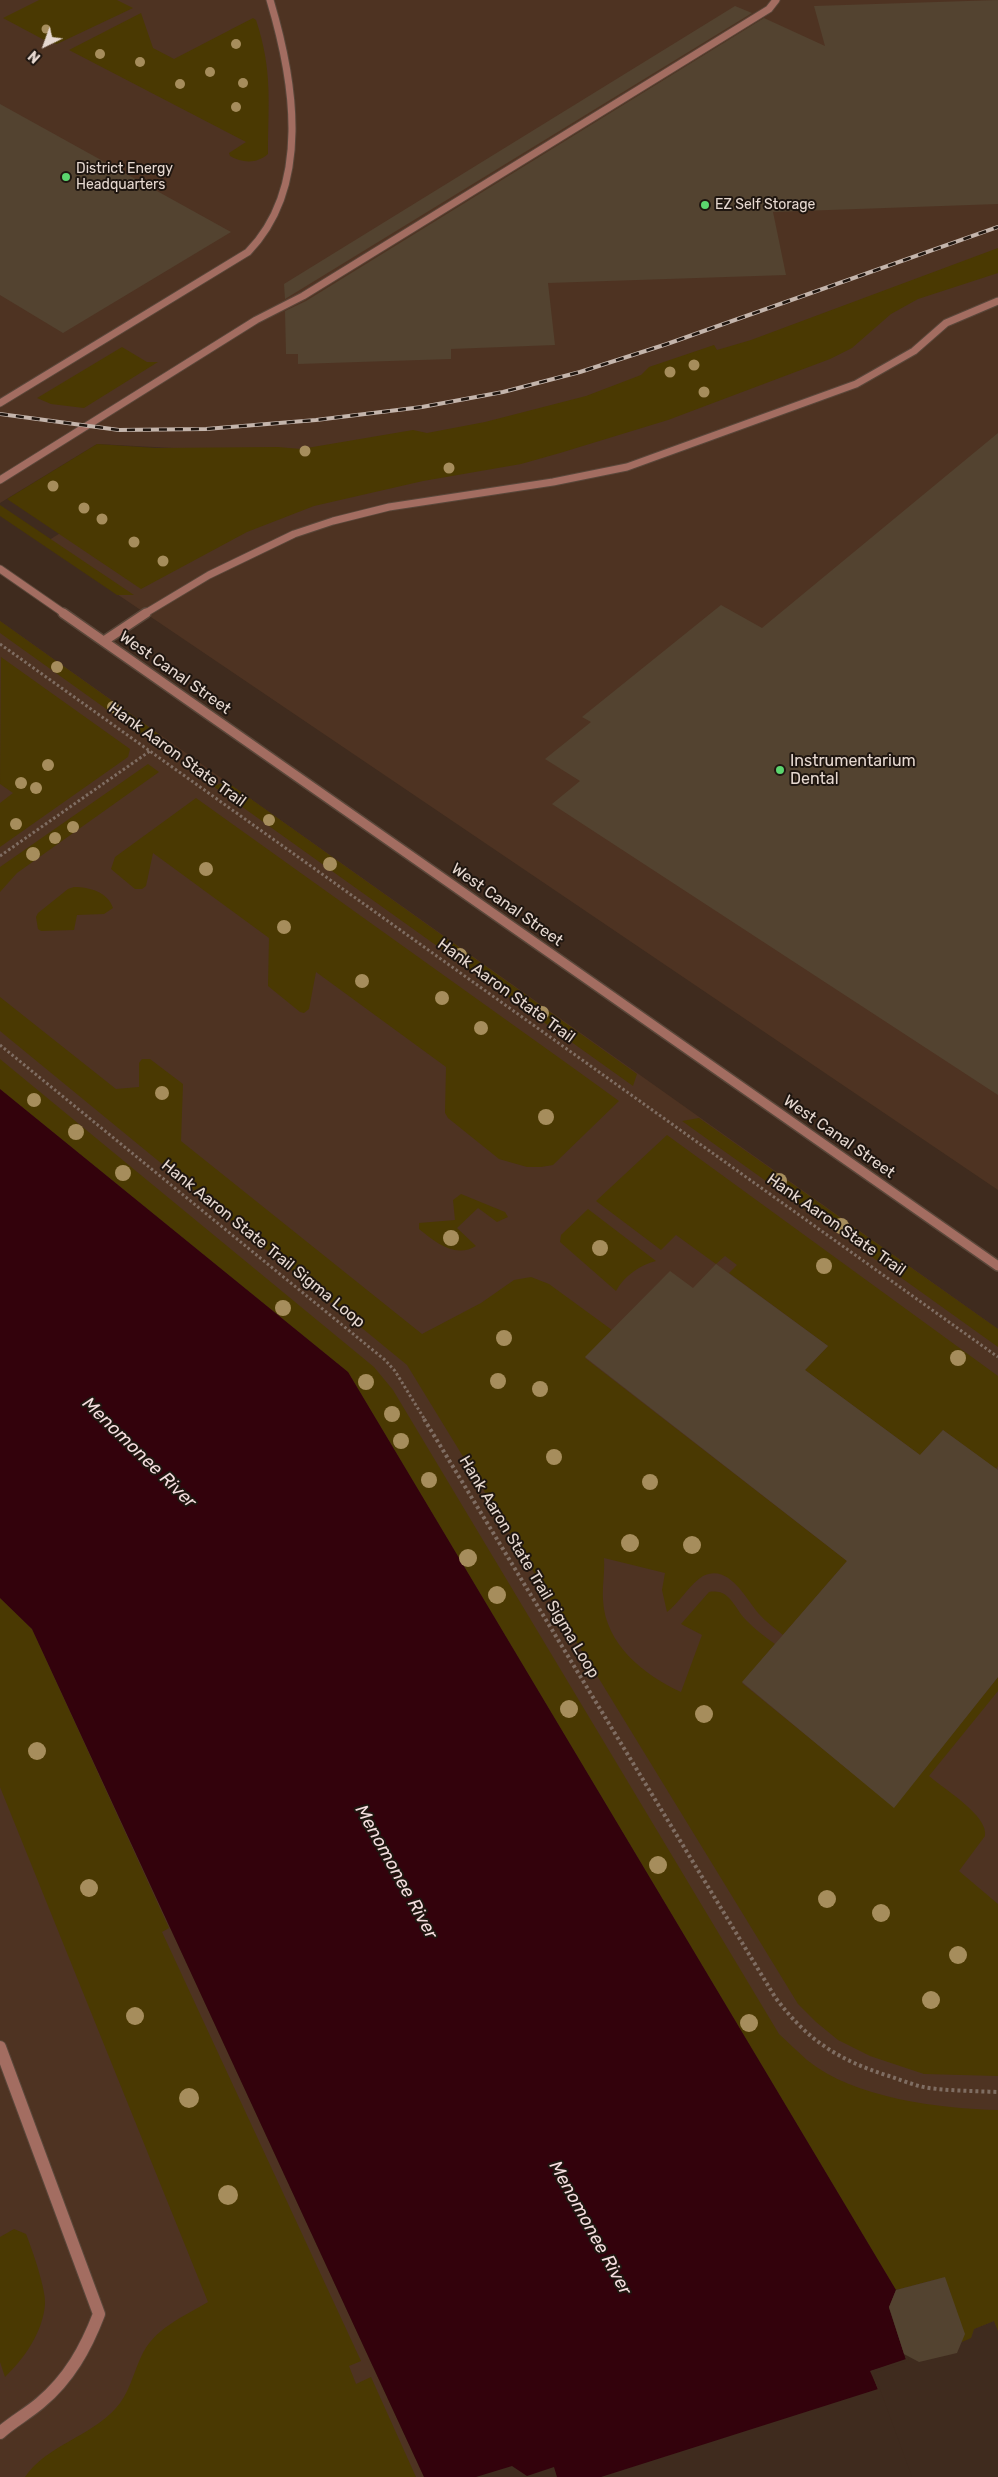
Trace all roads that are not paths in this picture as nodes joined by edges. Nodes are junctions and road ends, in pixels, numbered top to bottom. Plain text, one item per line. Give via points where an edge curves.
1 (270, 0) edge
2 (776, 0) edge
3 (998, 301) edge
4 (0, 403) edge
5 (0, 480) edge
6 (0, 568) edge
7 (104, 641) junction
8 (998, 1266) edge
9 (0, 2047) edge
10 (0, 2433) edge

1 - 4 street via 282,36 286,62 290,152 286,187 262,238 248,252
2 - 5 street via 760,14 304,296 256,320
3 - 7 street via 946,323 914,351 856,384 626,467 389,507 294,534 209,575
6 - 7 street, West Canal Street
7 - 8 street, West Canal Street
9 - 10 street via 100,2314 87,2347 70,2373 43,2401

